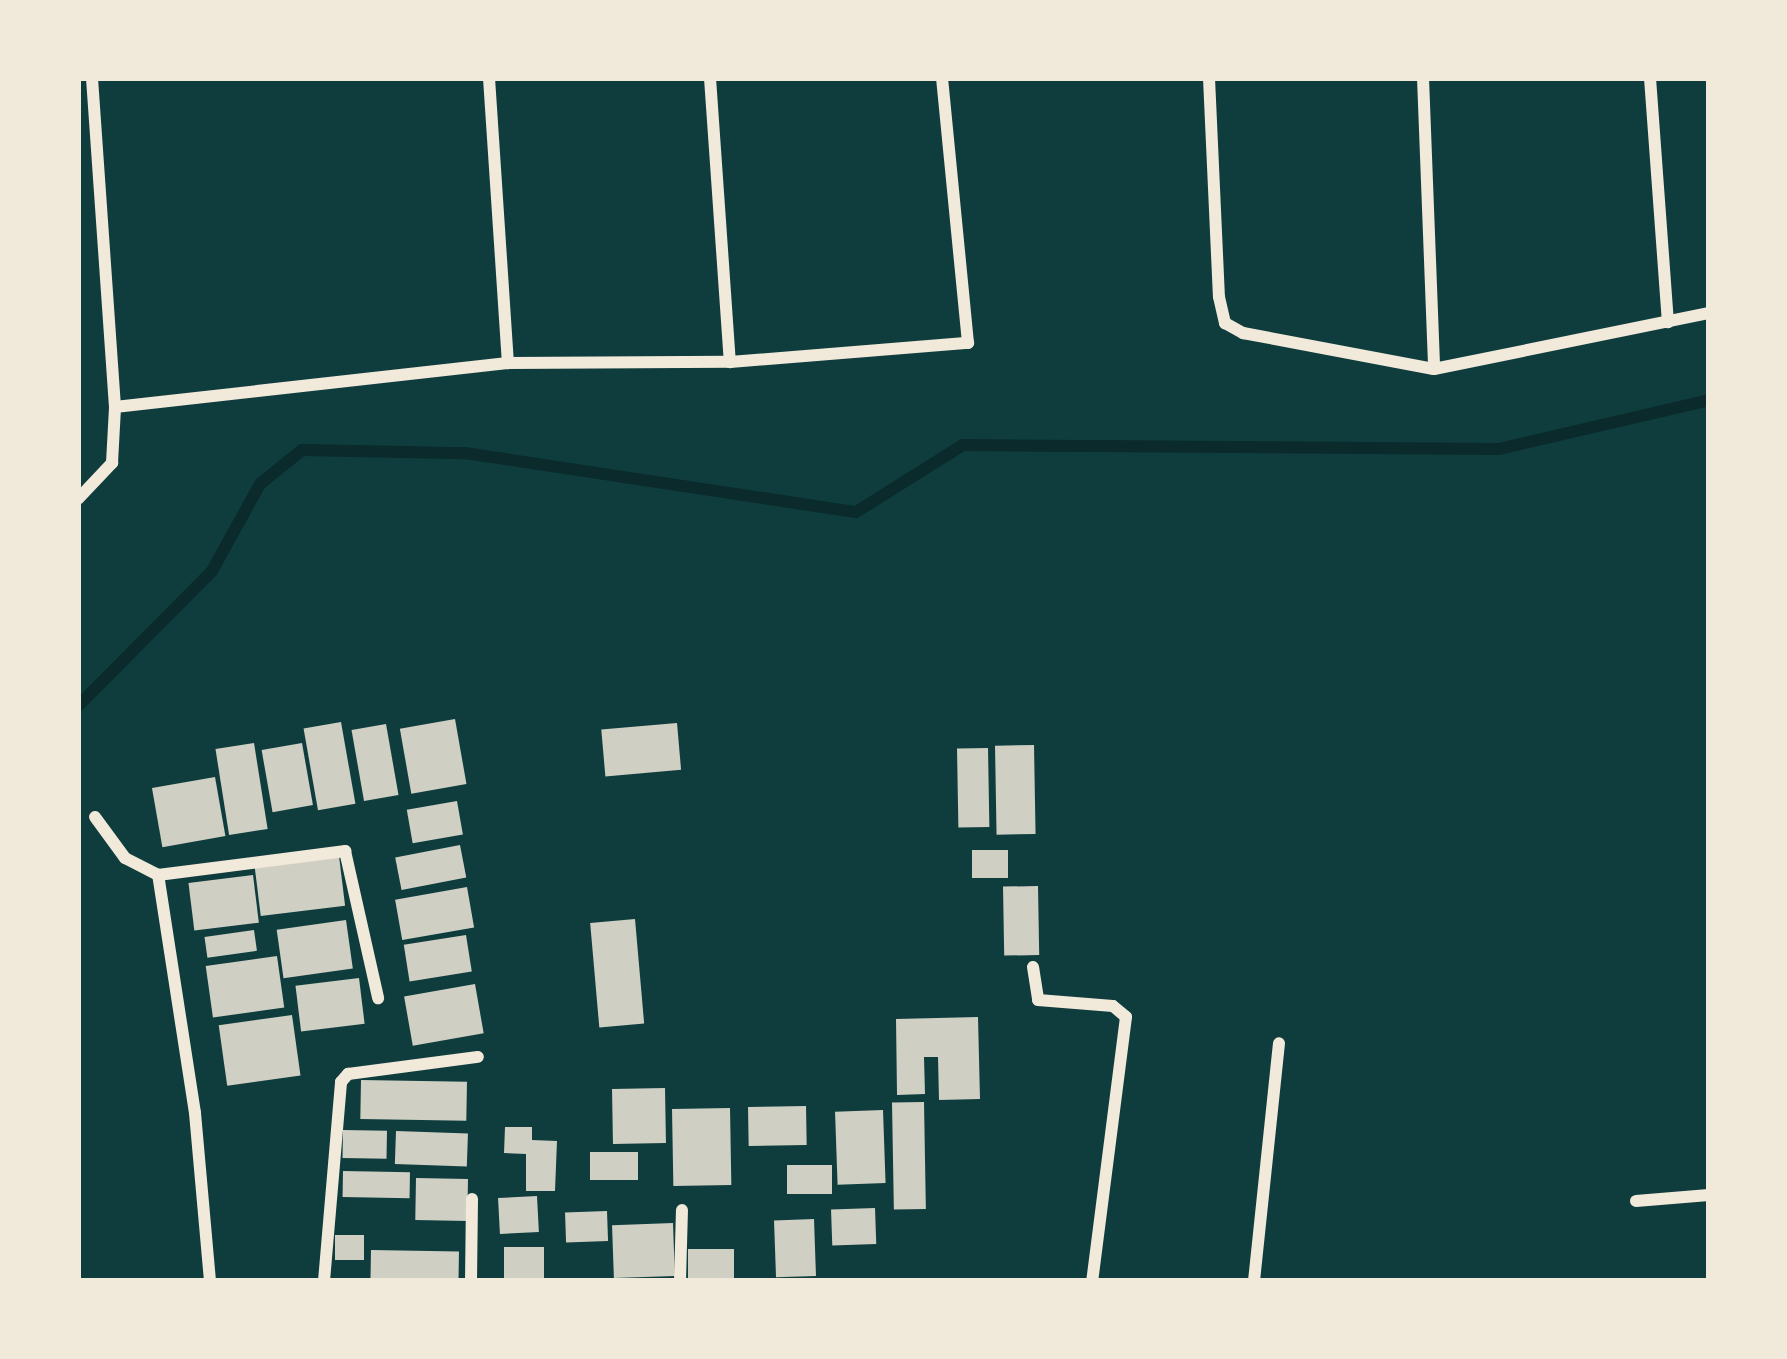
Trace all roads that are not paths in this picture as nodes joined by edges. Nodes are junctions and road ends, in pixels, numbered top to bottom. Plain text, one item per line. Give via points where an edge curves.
1 (92, 78) edge
2 (489, 78) edge
3 (710, 78) edge
4 (943, 78) edge
5 (1209, 78) edge
6 (1423, 78) edge
7 (1650, 78) edge
8 (1709, 313) edge
9 (1668, 322) junction
10 (730, 362) junction
11 (508, 363) junction
12 (1434, 369) junction
13 (115, 407) junction
14 (78, 499) edge
15 (95, 818) dead end
16 (158, 875) junction
17 (1033, 967) dead end
18 (378, 998) dead end
19 (1280, 1043) dead end
20 (478, 1057) dead end
21 (1709, 1195) edge
22 (472, 1199) dead end
23 (1636, 1201) dead end
24 (682, 1210) dead end
25 (210, 1281) edge
26 (325, 1281) edge
27 (472, 1281) edge
28 (680, 1281) edge
29 (1092, 1281) edge
30 (1254, 1281) edge

1 - 13 street
2 - 11 street
3 - 10 street
4 - 10 street via 968,343
5 - 12 street via 1225,322 1243,333
6 - 12 street
7 - 9 street
8 - 9 street
9 - 12 street
10 - 11 street
11 - 13 street
13 - 14 street via 112,464
15 - 16 street via 125,858
16 - 18 street via 345,851
16 - 25 street via 195,1113
17 - 29 street via 1038,1000 1113,1006 1126,1017
19 - 30 street
20 - 26 street via 349,1074 341,1082
21 - 23 street
22 - 27 street
24 - 28 street

